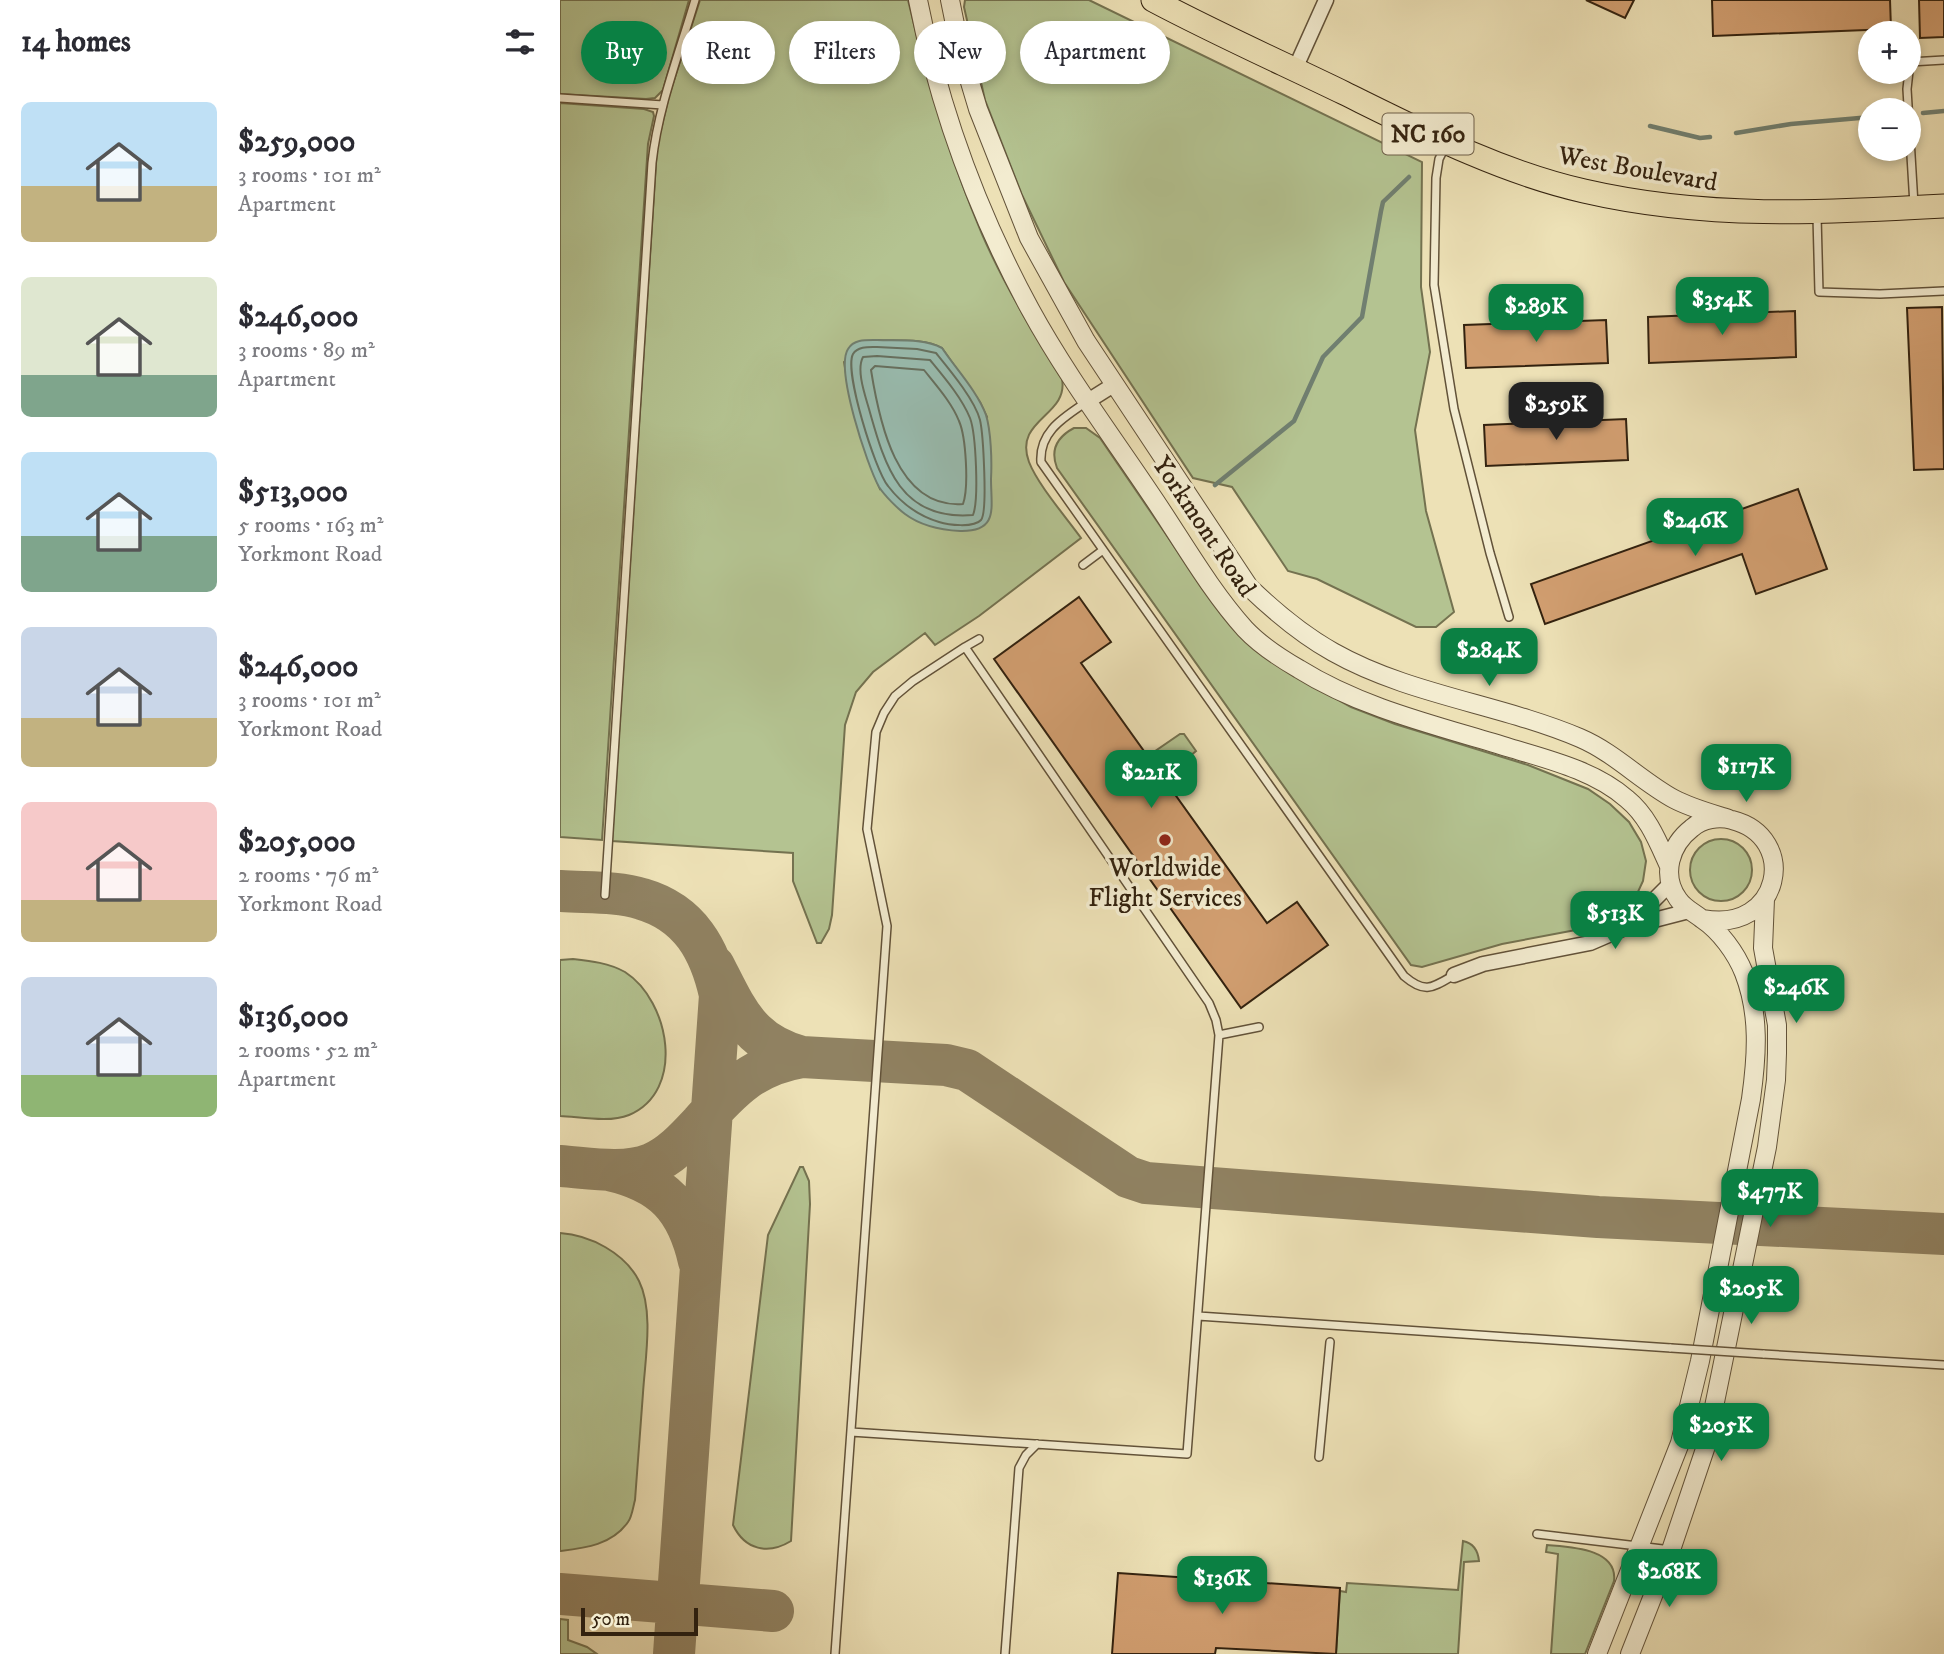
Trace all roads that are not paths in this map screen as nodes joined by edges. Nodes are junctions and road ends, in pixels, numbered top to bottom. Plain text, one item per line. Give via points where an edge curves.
1 (695, 0) edge
2 (918, 0) edge
3 (950, 0) edge
4 (1153, 0) edge
5 (1326, 0) edge
6 (1944, 60) edge
7 (1295, 69) junction
8 (560, 98) edge
9 (663, 105) junction
10 (1446, 143) junction
11 (1944, 206) edge
12 (1914, 208) junction
13 (1817, 212) junction
14 (1944, 291) edge
15 (1115, 384) junction
16 (1088, 401) junction
17 (1103, 550) junction
18 (1083, 565) dead end
19 (1508, 617) dead end
20 (979, 639) dead end
21 (965, 647) junction
22 (1729, 818) junction
23 (1670, 874) junction
24 (605, 895) dead end
25 (1765, 899) junction
26 (1696, 915) junction
27 (1627, 926) junction
28 (1454, 975) joint
29 (1259, 1027) dead end
30 (1219, 1035) junction
31 (1198, 1316) junction
32 (1330, 1342) dead end
33 (1944, 1365) edge
34 (851, 1432) junction
35 (1037, 1444) junction
36 (1319, 1457) dead end
37 (1537, 1534) dead end
38 (1639, 1546) junction
39 (1671, 1550) junction
40 (835, 1654) edge
41 (1005, 1654) edge
42 (1597, 1654) edge
43 (1630, 1654) edge

1 - 9 lane
2 - 16 street, Yorkmont Road via 935,70 991,231 1030,309
3 - 15 street, Yorkmont Road via 978,109 1024,225 1056,290
4 - 7 main road, West Boulevard / NC 160
5 - 7 street
6 - 12 lane via 1910,62
7 - 10 main road, West Boulevard / NC 160
8 - 9 lane
9 - 24 lane via 652,163
10 - 13 main road, West Boulevard / NC 160 via 1535,177 1642,202 1713,211
10 - 19 lane via 1436,178 1434,285 1454,409
11 - 12 main road, West Boulevard / NC 160
12 - 13 main road, West Boulevard / NC 160
13 - 14 lane via 1819,292
15 - 16 street
15 - 22 street, Yorkmont Road via 1249,587 1283,620 1370,670 1579,738 1675,800
16 - 17 lane via 1046,435 1041,462
16 - 23 street, Yorkmont Road via 1230,611 1262,644 1355,698 1548,759 1597,780 1627,799 1641,815
17 - 18 lane
17 - 28 lane via 1404,976 1423,988
20 - 21 lane
21 - 30 lane via 1209,1003
21 - 34 lane via 895,696 876,732 867,829 887,926
22 - 23 street via 1712,819 1683,835 1673,849
22 - 25 street, Yorkmont Road via 1760,834 1769,849 1774,866
23 - 26 street, Yorkmont Road via 1677,898
23 - 27 street
25 - 26 street via 1737,920 1720,922
25 - 39 street, Yorkmont Road via 1763,948 1777,1025 1776,1080 1709,1434
26 - 27 street
26 - 38 street, Yorkmont Road via 1732,950 1748,983 1755,1020 1754,1080 1680,1443
27 - 28 street via 1590,943 1483,964
29 - 30 lane
30 - 31 lane
31 - 33 lane, bridge
31 - 35 lane via 1187,1454
32 - 36 lane
34 - 35 lane
34 - 40 lane
35 - 41 lane via 1019,1468
37 - 38 lane
38 - 39 lane
38 - 42 street, Yorkmont Road
39 - 43 street, Yorkmont Road

